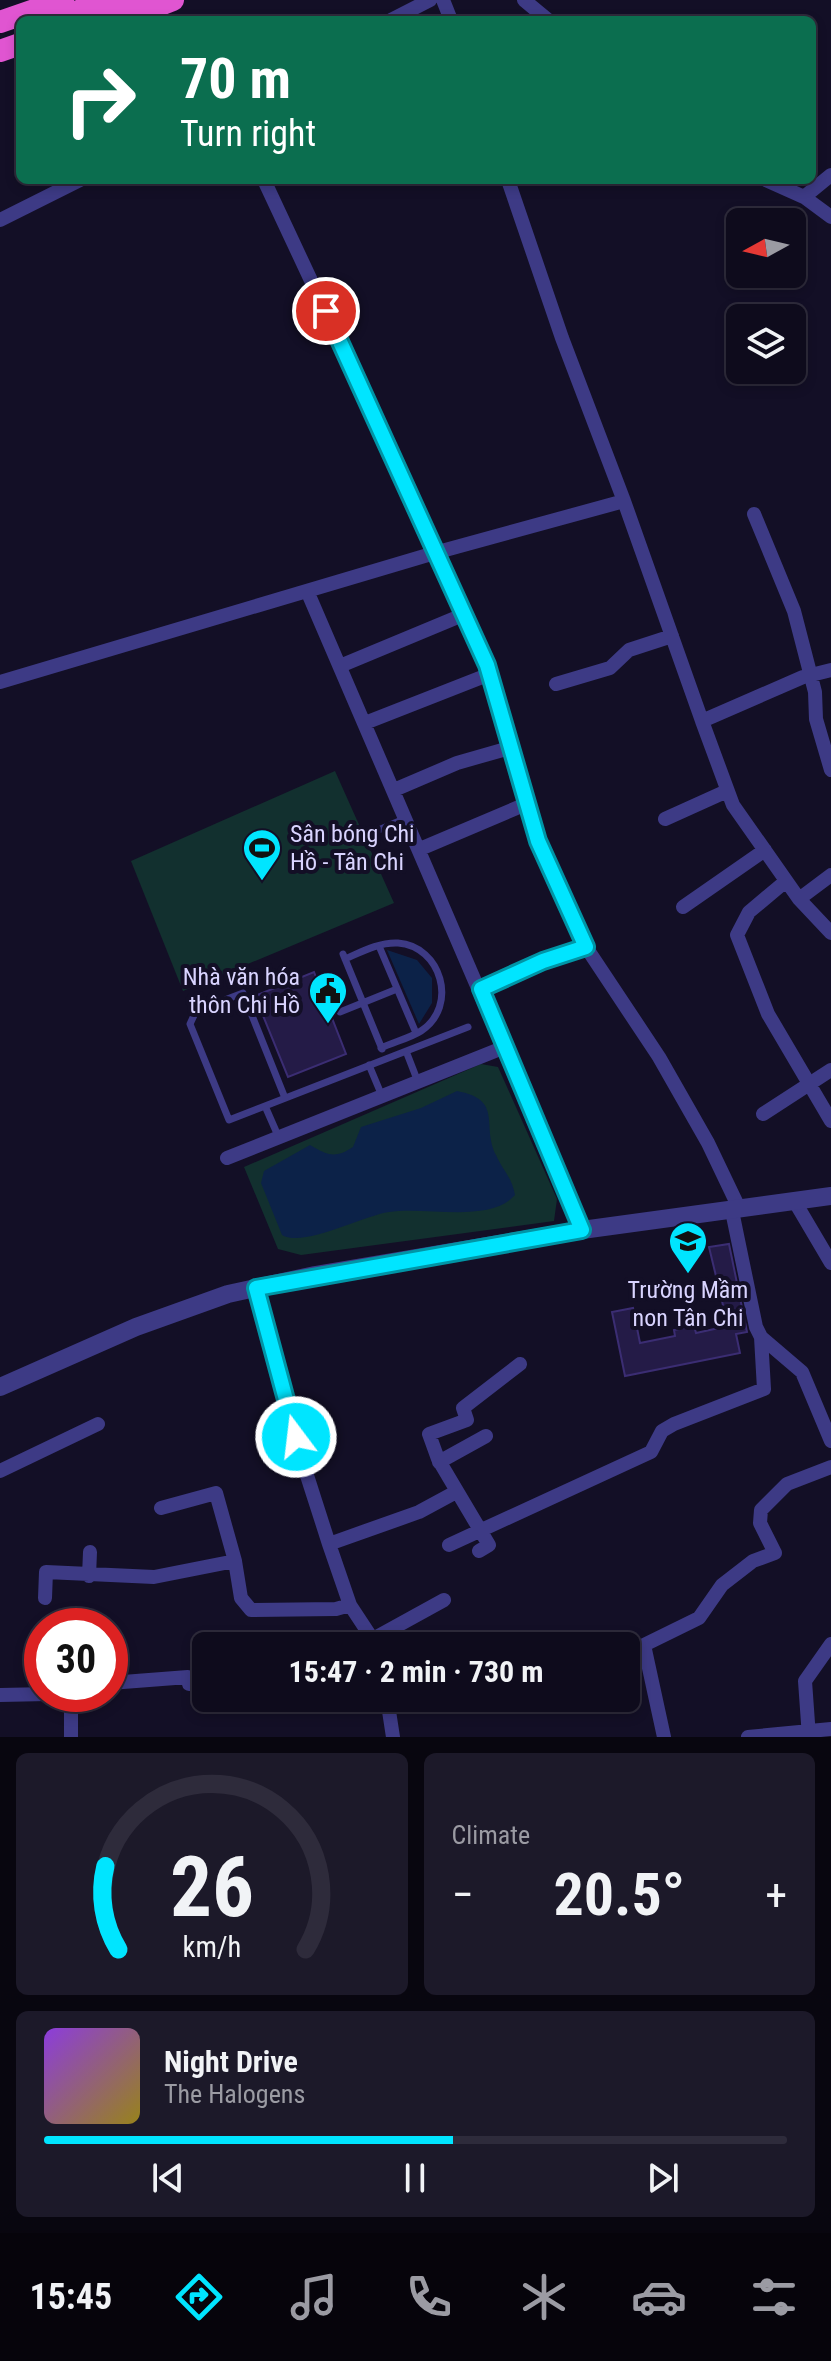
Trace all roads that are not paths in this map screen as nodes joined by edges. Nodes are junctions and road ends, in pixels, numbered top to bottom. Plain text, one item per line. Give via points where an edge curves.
1 (28, 0) edge
2 (63, 0) edge
3 (109, 0) edge
4 (140, 0) edge
5 (173, 0) edge
6 (430, 0) edge
7 (524, 0) edge
8 (0, 9) edge
9 (17, 16) edge
10 (64, 16) edge
11 (98, 16) edge
12 (132, 16) edge
13 (399, 16) edge
14 (543, 16) edge
15 (831, 175) edge
16 (72, 184) edge
17 (266, 184) edge
18 (509, 184) edge
19 (775, 184) edge
20 (804, 197) junction
21 (831, 217) edge
22 (0, 220) edge
23 (624, 501) junction
24 (754, 514) dead end
25 (438, 552) junction
26 (308, 593) junction
27 (465, 614) junction
28 (672, 636) junction
29 (340, 666) junction
30 (831, 670) edge
31 (490, 674) junction
32 (812, 675) junction
33 (0, 682) edge
34 (556, 684) dead end
35 (702, 721) junction
36 (365, 723) junction
37 (513, 747) junction
38 (831, 770) edge
39 (394, 790) junction
40 (727, 791) junction
41 (526, 804) junction
42 (406, 818) junction
43 (665, 819) dead end
44 (374, 832) dead end
45 (420, 849) junction
46 (765, 850) junction
47 (831, 875) edge
48 (786, 881) junction
49 (799, 899) junction
50 (683, 907) dead end
51 (831, 933) edge
52 (379, 946) junction
53 (586, 947) junction
54 (397, 989) junction
55 (481, 989) junction
56 (363, 1003) junction
57 (340, 1012) dead end
58 (468, 1027) dead end
59 (416, 1033) junction
60 (505, 1047) junction
61 (381, 1048) junction
62 (406, 1051) junction
63 (386, 1059) junction
64 (369, 1065) junction
65 (831, 1070) edge
66 (419, 1084) junction
67 (809, 1084) junction
68 (285, 1098) junction
69 (383, 1098) junction
70 (265, 1106) junction
71 (763, 1114) dead end
72 (831, 1121) edge
73 (279, 1138) junction
74 (227, 1158) dead end
75 (831, 1196) edge
76 (795, 1202) junction
77 (736, 1211) junction
78 (582, 1230) junction
79 (831, 1263) edge
80 (256, 1288) junction
81 (761, 1337) junction
82 (520, 1364) dead end
83 (2, 1380) edge
84 (98, 1424) dead end
85 (486, 1436) dead end
86 (831, 1441) edge
87 (439, 1462) junction
88 (831, 1467) edge
89 (0, 1471) edge
90 (456, 1492) junction
91 (161, 1508) dead end
92 (482, 1531) junction
93 (329, 1544) junction
94 (449, 1545) dead end
95 (479, 1551) dead end
96 (90, 1552) dead end
97 (235, 1561) junction
98 (89, 1576) junction
99 (45, 1598) dead end
100 (444, 1600) dead end
101 (350, 1605) junction
102 (369, 1632) edge
103 (392, 1632) edge
104 (831, 1644) edge
105 (128, 1682) edge
106 (192, 1684) edge
107 (24, 1694) edge
108 (0, 1695) edge
109 (71, 1712) edge
110 (389, 1712) edge
111 (831, 1729) edge
112 (808, 1734) edge
113 (71, 1737) edge
114 (393, 1737) edge
115 (664, 1737) edge
116 (748, 1737) edge

1 - 8 highway
2 - 9 highway
3 - 10 highway
4 - 11 highway
5 - 12 highway
6 - 13 street
7 - 14 street
15 - 20 street
16 - 22 street
17 - 25 street
18 - 23 street
19 - 20 street
20 - 21 street
23 - 25 street
23 - 28 street
24 - 32 street via 794,611
25 - 26 street
25 - 27 street
26 - 29 street
26 - 33 street
27 - 29 street
27 - 31 street
28 - 34 street via 629,650 610,668
28 - 35 street
29 - 36 street
30 - 32 street
31 - 36 street
31 - 37 street
32 - 35 street
32 - 38 street via 816,719
35 - 40 street
36 - 39 street
37 - 39 street
37 - 41 street
39 - 42 street
40 - 43 street
40 - 46 street
41 - 45 street
41 - 53 street
42 - 44 lane
42 - 45 street
45 - 55 street
46 - 48 street
46 - 50 street
47 - 49 street
48 - 49 street
48 - 67 street via 749,912 737,935 768,1014
49 - 51 street
52 - 54 lane
52 - 56 lane via 344,957
52 - 59 lane via 409,945 439,972 441,1001 429,1023
53 - 55 street
53 - 77 street via 708,1143
54 - 56 lane
54 - 59 lane
55 - 60 street
56 - 57 lane
56 - 61 lane
58 - 62 lane
59 - 61 lane
60 - 66 street
60 - 78 street
61 - 63 lane
62 - 63 lane
62 - 66 lane
63 - 64 lane
64 - 68 lane
64 - 69 lane
65 - 67 street
66 - 69 street
67 - 71 street
67 - 72 street
68 - 70 lane
68 - 70 lane via 243,993 192,1014 190,1024 229,1120
69 - 73 street
70 - 73 lane
73 - 74 street
75 - 76 street
76 - 77 street
76 - 79 street
77 - 78 street
77 - 81 street
78 - 80 street
80 - 83 street via 177,1311
80 - 93 street
81 - 86 street via 802,1372
81 - 92 street via 764,1389 674,1424 662,1431 651,1452
82 - 87 street via 463,1408 467,1420 429,1434
84 - 89 street
85 - 87 street
87 - 90 street
88 - 115 street via 787,1484 761,1510 760,1523 775,1553 753,1561 722,1585 699,1618 644,1645
90 - 92 street
90 - 93 street via 419,1512
91 - 97 street via 216,1493
92 - 94 street
92 - 95 street via 489,1545
93 - 101 street
96 - 98 street
97 - 98 street via 154,1577
97 - 101 street via 241,1598 251,1610
98 - 99 street via 46,1572
100 - 103 street
101 - 102 street
104 - 112 street via 805,1681
105 - 106 street via 188,1677
107 - 108 street
109 - 113 street
110 - 114 street
111 - 112 street
112 - 116 street

